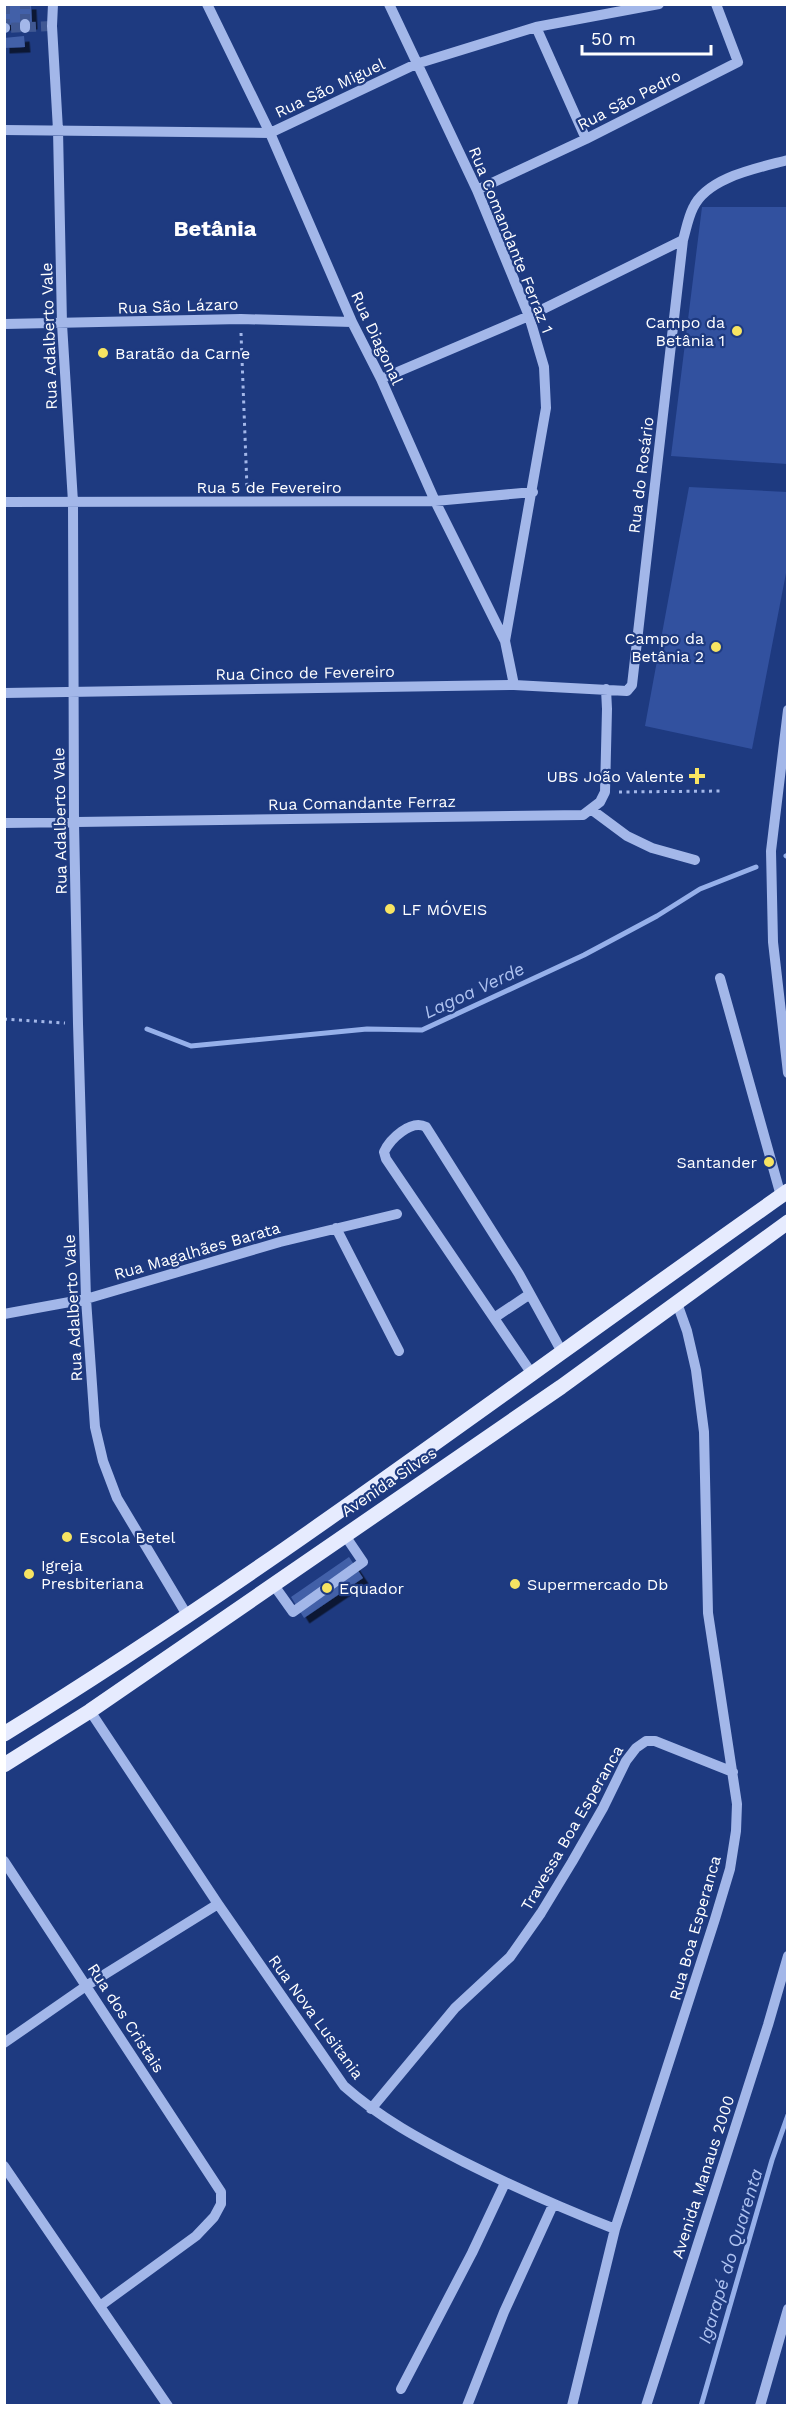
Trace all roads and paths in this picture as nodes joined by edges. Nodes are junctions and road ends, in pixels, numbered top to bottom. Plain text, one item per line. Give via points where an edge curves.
1 (53, 4) edge
2 (207, 4) edge
3 (389, 4) edge
4 (659, 4) edge
5 (716, 4) edge
6 (536, 27) junction
7 (416, 64) junction
8 (4, 130) edge
9 (58, 130) junction
10 (270, 133) junction
11 (586, 139) junction
12 (788, 160) edge
13 (477, 190) junction
14 (683, 240) junction
15 (529, 316) junction
16 (241, 319) junction
17 (352, 322) junction
18 (4, 324) edge
19 (62, 324) junction
20 (381, 379) junction
21 (533, 492) junction
22 (435, 501) junction
23 (4, 502) edge
24 (73, 502) junction
25 (248, 502) junction
26 (505, 641) junction
27 (514, 685) junction
28 (606, 689) junction
29 (73, 691) junction
30 (4, 693) edge
31 (788, 710) edge
32 (724, 790) dead end
33 (605, 792) junction
34 (592, 810) junction
35 (74, 822) junction
36 (4, 823) edge
37 (695, 860) dead end
38 (720, 978) dead end
39 (4, 1019) edge
40 (78, 1024) junction
41 (788, 1073) edge
42 (784, 1194) edge
43 (397, 1214) dead end
44 (788, 1221) edge
45 (336, 1228) junction
46 (530, 1294) junction
47 (86, 1299) junction
48 (677, 1303) junction
49 (4, 1314) edge
50 (494, 1318) junction
51 (399, 1351) dead end
52 (562, 1352) junction
53 (532, 1374) junction
54 (344, 1534) junction
55 (273, 1584) junction
56 (187, 1615) junction
57 (90, 1711) junction
58 (4, 1734) edge
59 (4, 1765) edge
60 (733, 1772) junction
61 (4, 1861) edge
62 (218, 1904) junction
63 (788, 1956) edge
64 (86, 1986) junction
65 (4, 2043) edge
66 (371, 2109) junction
67 (4, 2166) edge
68 (505, 2182) junction
69 (553, 2205) junction
70 (615, 2229) junction
71 (100, 2306) junction
72 (788, 2309) edge
73 (400, 2390) dead end
74 (168, 2406) edge
75 (467, 2406) edge
76 (572, 2406) edge
77 (646, 2406) edge
78 (760, 2406) edge

1 - 9 street, Rua Adalberto Vale
2 - 10 street, Rua Diagonal
3 - 7 street, Rua Comandante Ferraz 1
4 - 6 street, Rua São Miguel
5 - 11 street, Rua São Pedro via 738,62
6 - 7 street, Rua São Miguel
6 - 11 street
7 - 10 street, Rua São Miguel
7 - 13 street, Rua Comandante Ferraz 1
8 - 9 street, Rua São Miguel
9 - 10 street, Rua São Miguel
9 - 19 street, Rua Adalberto Vale
10 - 17 street, Rua Diagonal
11 - 13 street, Rua São Pedro
12 - 14 street, Rua do Rosário via 736,174 707,190 693,207
13 - 15 street, Rua Comandante Ferraz 1
14 - 15 street
14 - 28 street, Rua do Rosário via 632,685 627,691
15 - 20 street
15 - 21 street, Rua Comandante Ferraz 1 via 544,367 546,408
16 - 17 street, Rua São Lázaro
16 - 19 street, Rua São Lázaro
16 - 25 path
17 - 20 street, Rua Diagonal
18 - 19 street, Rua São Lázaro
19 - 24 street, Rua Adalberto Vale
20 - 22 street, Rua Diagonal
21 - 22 street, Rua 5 de Fevereiro
21 - 26 street, Rua Comandante Ferraz 1
22 - 25 street, Rua 5 de Fevereiro
22 - 26 street, Rua Diagonal
23 - 24 street, Rua 5 de Fevereiro
24 - 25 street, Rua 5 de Fevereiro
24 - 29 street, Rua Adalberto Vale
26 - 27 street, Rua Diagonal
27 - 28 street, Rua Cinco de Fevereiro
27 - 29 street, Rua Cinco de Fevereiro
28 - 33 street
29 - 30 street, Rua Cinco de Fevereiro
29 - 35 street, Rua Adalberto Vale
31 - 41 street via 771,851 773,942
32 - 33 path
33 - 34 street
34 - 35 street, Rua Comandante Ferraz via 583,815
34 - 37 street via 627,836
35 - 36 street, Rua Comandante Ferraz
35 - 40 street, Rua Adalberto Vale
38 - 42 street
39 - 40 path
40 - 47 street, Rua Adalberto Vale
42 - 52 main road, Avenida Silves
43 - 45 street, Rua Magalhães Barata
44 - 48 main road, Avenida Silves
45 - 47 street, Rua Magalhães Barata
45 - 51 street
46 - 50 street
46 - 50 street via 426,1127 414,1125 388,1143 386,1159
46 - 52 street
47 - 49 street, Rua Magalhães Barata
47 - 56 street, Rua Adalberto Vale via 95,1427 103,1461 117,1498
48 - 54 main road, Avenida Silves
48 - 60 street, Rua Boa Esperanca via 696,1370 704,1432 708,1613
50 - 53 street
52 - 53 main road, Avenida Silves
53 - 56 main road, Avenida Silves
54 - 55 main road, Avenida Silves
54 - 55 street via 363,1562 293,1612
55 - 57 main road, Avenida Silves
56 - 58 main road, Avenida Silves
57 - 59 main road, Avenida Silves
57 - 62 street, Rua Nova Lusitania
60 - 66 street, Travessa Boa Esperanca via 655,1741 646,1741 636,1748 572,1862 510,1957 455,2008
60 - 70 street, Rua Boa Esperanca via 737,1804 730,1869
61 - 64 street, Rua dos Cristais
62 - 64 street
62 - 66 street, Rua Nova Lusitania via 344,2086
63 - 77 street, Avenida Manaus 2000
64 - 65 street
64 - 71 street, Rua dos Cristais via 221,2192 221,2204 214,2217 196,2236
66 - 68 street, Rua Nova Lusitania
67 - 71 street
68 - 69 street, Rua Nova Lusitania
68 - 73 street
69 - 70 street, Rua Nova Lusitania
69 - 75 street
70 - 76 street, Rua Boa Esperanca
71 - 74 street
72 - 78 street

